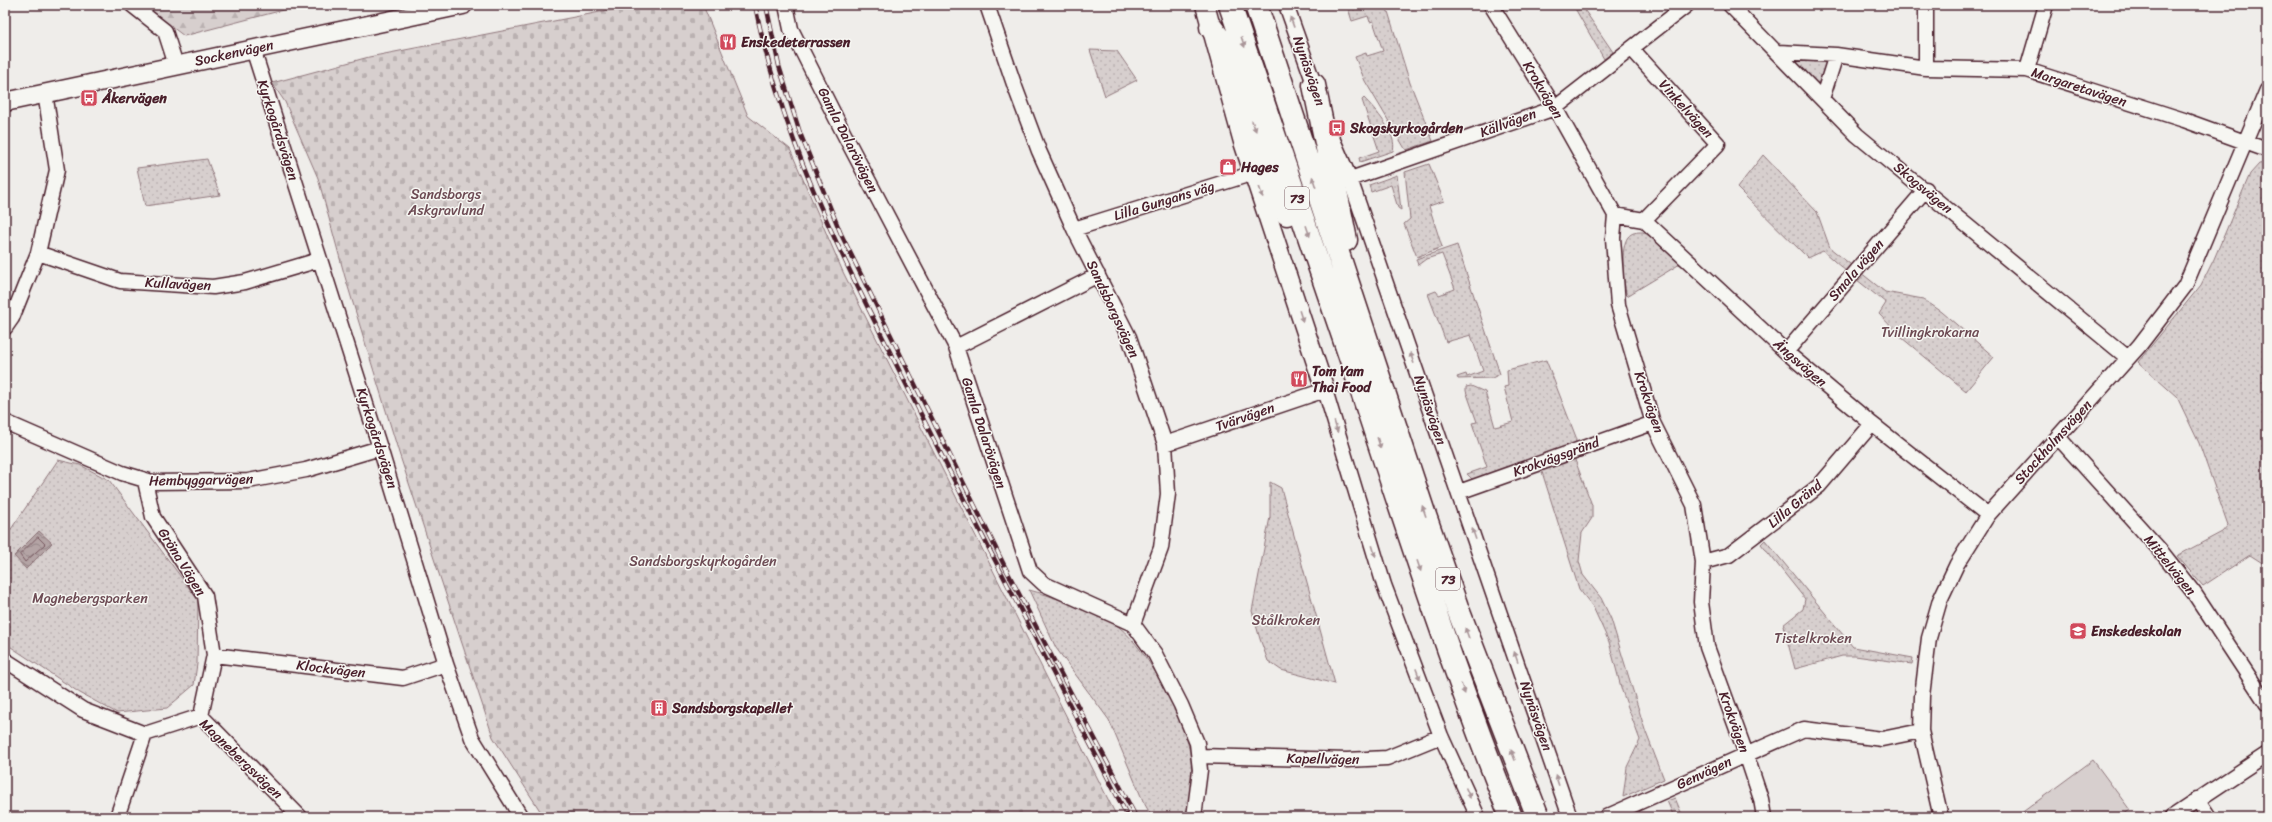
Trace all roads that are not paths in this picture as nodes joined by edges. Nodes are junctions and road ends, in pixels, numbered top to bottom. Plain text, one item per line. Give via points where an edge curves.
1 (132, 5) edge
2 (463, 5) edge
3 (786, 5) edge
4 (987, 5) edge
5 (1205, 5) edge
6 (1230, 5) edge
7 (1256, 5) edge
8 (1286, 5) edge
9 (1491, 5) edge
10 (1687, 5) edge
11 (1730, 5) edge
12 (1926, 5) edge
13 (2046, 5) edge
14 (1211, 27) junction
15 (253, 49) junction
16 (1632, 49) junction
17 (1778, 52) junction
18 (1836, 55) junction
19 (176, 65) junction
20 (1926, 68) junction
21 (2028, 70) junction
22 (1314, 85) junction
23 (2267, 90) edge
24 (46, 93) junction
25 (1822, 100) junction
26 (5, 102) edge
27 (1555, 108) junction
28 (2244, 142) junction
29 (2267, 150) edge
30 (1254, 173) junction
31 (1350, 179) junction
32 (1926, 189) junction
33 (1614, 215) junction
34 (1644, 220) junction
35 (1074, 229) junction
36 (38, 253) junction
37 (319, 260) junction
38 (1098, 275) junction
39 (5, 328) edge
40 (1366, 339) junction
41 (956, 347) junction
42 (1786, 352) junction
43 (2128, 358) junction
44 (1325, 390) junction
45 (1362, 392) junction
46 (5, 422) edge
47 (1653, 423) junction
48 (1872, 424) junction
49 (2058, 437) junction
50 (1165, 444) junction
51 (380, 448) junction
52 (144, 481) junction
53 (1459, 492) junction
54 (1988, 515) junction
55 (1703, 562) junction
56 (1133, 624) junction
57 (214, 655) junction
58 (5, 660) edge
59 (446, 664) junction
60 (2267, 704) edge
61 (201, 716) junction
62 (1921, 731) junction
63 (145, 734) junction
64 (1441, 736) junction
65 (1746, 754) junction
66 (2267, 754) edge
67 (1199, 756) junction
68 (2197, 799) junction
69 (117, 817) edge
70 (300, 817) edge
71 (521, 817) edge
72 (1194, 817) edge
73 (1478, 817) edge
74 (1511, 817) edge
75 (1538, 817) edge
76 (1570, 817) edge
77 (1606, 817) edge
78 (1764, 817) edge
79 (1941, 817) edge
80 (2172, 817) edge
81 (2209, 817) edge

1 - 19 street via 165,32
2 - 15 street, Sockenvägen
3 - 41 street, Gamla Dalarövägen via 791,29
4 - 35 street, Sandsborgsvägen via 1036,144
5 - 14 street
6 -> 45 highway, 73
40 -> 7 highway, Nynäsvägen / 73
22 -> 8 street, Nynäsvägen
9 - 27 street, Krokvägen
10 - 16 street, Källvägen
11 - 17 street, Skogsvägen
12 - 20 street
13 - 21 street
14 - 30 street
14 -> 45 highway via 1224,45 1337,348
15 - 19 street, Sockenvägen
15 - 37 street, Kyrkogårdsvägen
16 - 27 street, Källvägen
16 - 34 street, Vinkelvägen via 1718,144
17 - 18 street, Margaretavägen
17 - 25 street, Skogsvägen
18 - 20 street, Margaretavägen
18 - 25 street
19 - 24 street, Sockenvägen
20 - 21 street, Margaretavägen
21 - 28 street, Margaretavägen
22 - 31 street, Nynäsvägen
22 - 40 highway
23 - 28 street, Stockholmsvägen
24 - 26 street, Sockenvägen
24 - 36 street via 57,170
25 - 32 street, Skogsvägen via 1856,134
27 - 31 street, Källvägen
27 - 33 street, Krokvägen
28 - 29 street, Margaretavägen
28 - 43 street, Stockholmsvägen via 2185,286
30 - 35 street, Lilla Gungans väg
30 -> 44 street
53 -> 31 street, Nynäsvägen
32 - 42 street, Smala vägen
32 - 43 street, Skogsvägen
33 - 34 street
33 - 47 street, Krokvägen via 1618,305
34 - 42 street, Ängsvägen
35 - 38 street, Sandsborgsvägen
36 - 37 street, Kullavägen via 120,281 213,287 245,282
36 - 39 street via 12,318
37 - 51 street, Kyrkogårdsvägen
38 - 41 street
38 - 50 street, Sandsborgsvägen via 1129,337
75 -> 40 highway, Nynäsvägen / 73 via 1457,607
41 - 56 street, Gamla Dalarövägen via 1030,571 1044,584 1123,617
42 - 48 street, Ängsvägen
43 - 49 street, Stockholmsvägen
44 - 50 street, Tvärvägen
44 -> 64 street via 1384,585
45 -> 74 highway, 73 via 1457,674
46 - 52 street, Hembyggarvägen via 42,440
47 - 53 street, Krokvägsgränd
47 - 55 street, Krokvägen via 1694,506
48 - 54 street, Ängsvägen
48 - 55 street, Lilla Gränd via 1819,486 1729,555
49 - 54 street, Stockholmsvägen
49 - 60 street, Mittelvägen via 2160,550 2194,593
50 - 56 street, Sandsborgsvägen via 1168,494 1161,548
51 - 52 street, Hembyggarvägen via 306,470 248,481
51 - 59 street, Kyrkogårdsvägen
52 - 57 street, Gröna Vägen via 153,516 205,596
76 -> 53 street, Nynäsvägen
54 - 62 street, Stockholmsvägen via 1957,564 1940,600 1929,638 1922,696
55 - 65 street, Krokvägen via 1701,602 1707,647
56 - 67 street, Gamla Dalarövägen via 1155,654 1181,705 1197,743
57 - 59 street, Klockvägen via 403,678
57 - 61 street, Gröna Vägen
58 - 63 street via 83,710
59 - 71 street, Kyrkogårdsvägen via 472,738
61 - 63 street, Magnebergsvägen
61 - 70 street, Magnebergsvägen
62 - 65 street, Genvägen via 1882,738 1804,729
62 - 79 street, Stockholmsvägen
63 - 69 street
64 - 67 street, Kapellvägen via 1387,758 1346,760
64 -> 73 street
65 - 77 street, Genvägen
65 - 78 street, Krokvägen via 1761,799
66 - 68 street
67 - 72 street, Gamla Dalarövägen via 1200,770
68 - 80 street
68 - 81 street

